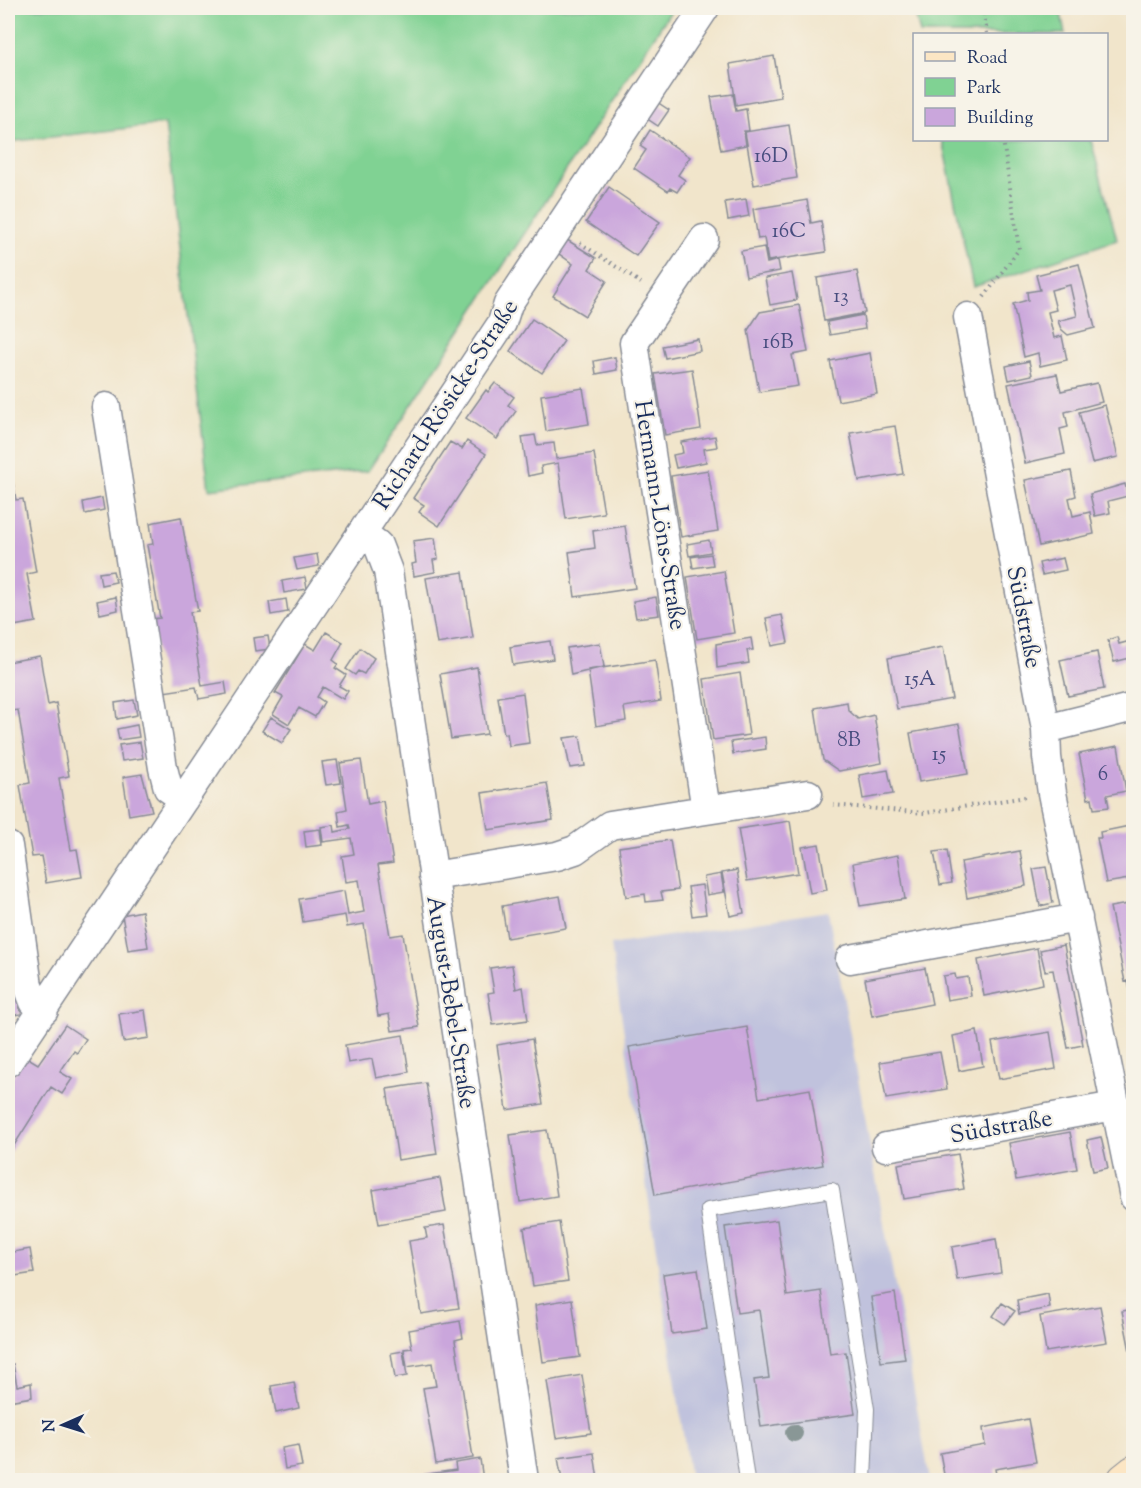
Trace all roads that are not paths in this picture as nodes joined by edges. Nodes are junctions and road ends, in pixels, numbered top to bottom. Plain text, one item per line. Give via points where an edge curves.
1 (705, 8) edge
2 (704, 239) dead end
3 (968, 317) road end
4 (106, 407) dead end
5 (362, 533) junction
6 (1134, 707) edge
7 (1046, 729) junction
8 (808, 794) road end
9 (184, 799) junction
10 (706, 810) junction
11 (8, 846) edge
12 (433, 876) junction
13 (1078, 918) junction
14 (850, 959) dead end
15 (44, 1010) junction
16 (8, 1062) edge
17 (1115, 1106) junction
18 (886, 1147) dead end
19 (1134, 1197) edge
20 (1134, 1472) edge
21 (524, 1480) edge
22 (747, 1480) edge
23 (864, 1480) edge
24 (1124, 1480) edge

1 - 5 street, Richard-Rösicke-Straße via 508,304 502,322
2 - 10 street, Hermann-Löns-Straße via 634,343
3 - 7 street, Südstraße
4 - 9 street via 163,768 168,788
5 - 9 street, Richard-Rösicke-Straße
5 - 12 street, August-Bebel-Straße via 378,545 388,571
6 - 7 street
7 - 13 street, Südstraße via 1052,793
8 - 10 street
9 - 15 street, Richard-Rösicke-Straße
10 - 12 street via 610,825 575,850 557,856
11 - 15 street via 28,986 34,1002
12 - 21 street, August-Bebel-Straße
13 - 14 street
13 - 17 street, Südstraße
15 - 16 street, Richard-Rösicke-Straße
17 - 18 street, Südstraße
17 - 19 street, Südstraße
20 - 24 main road
22 - 23 lane via 708,1210 832,1190 867,1409

